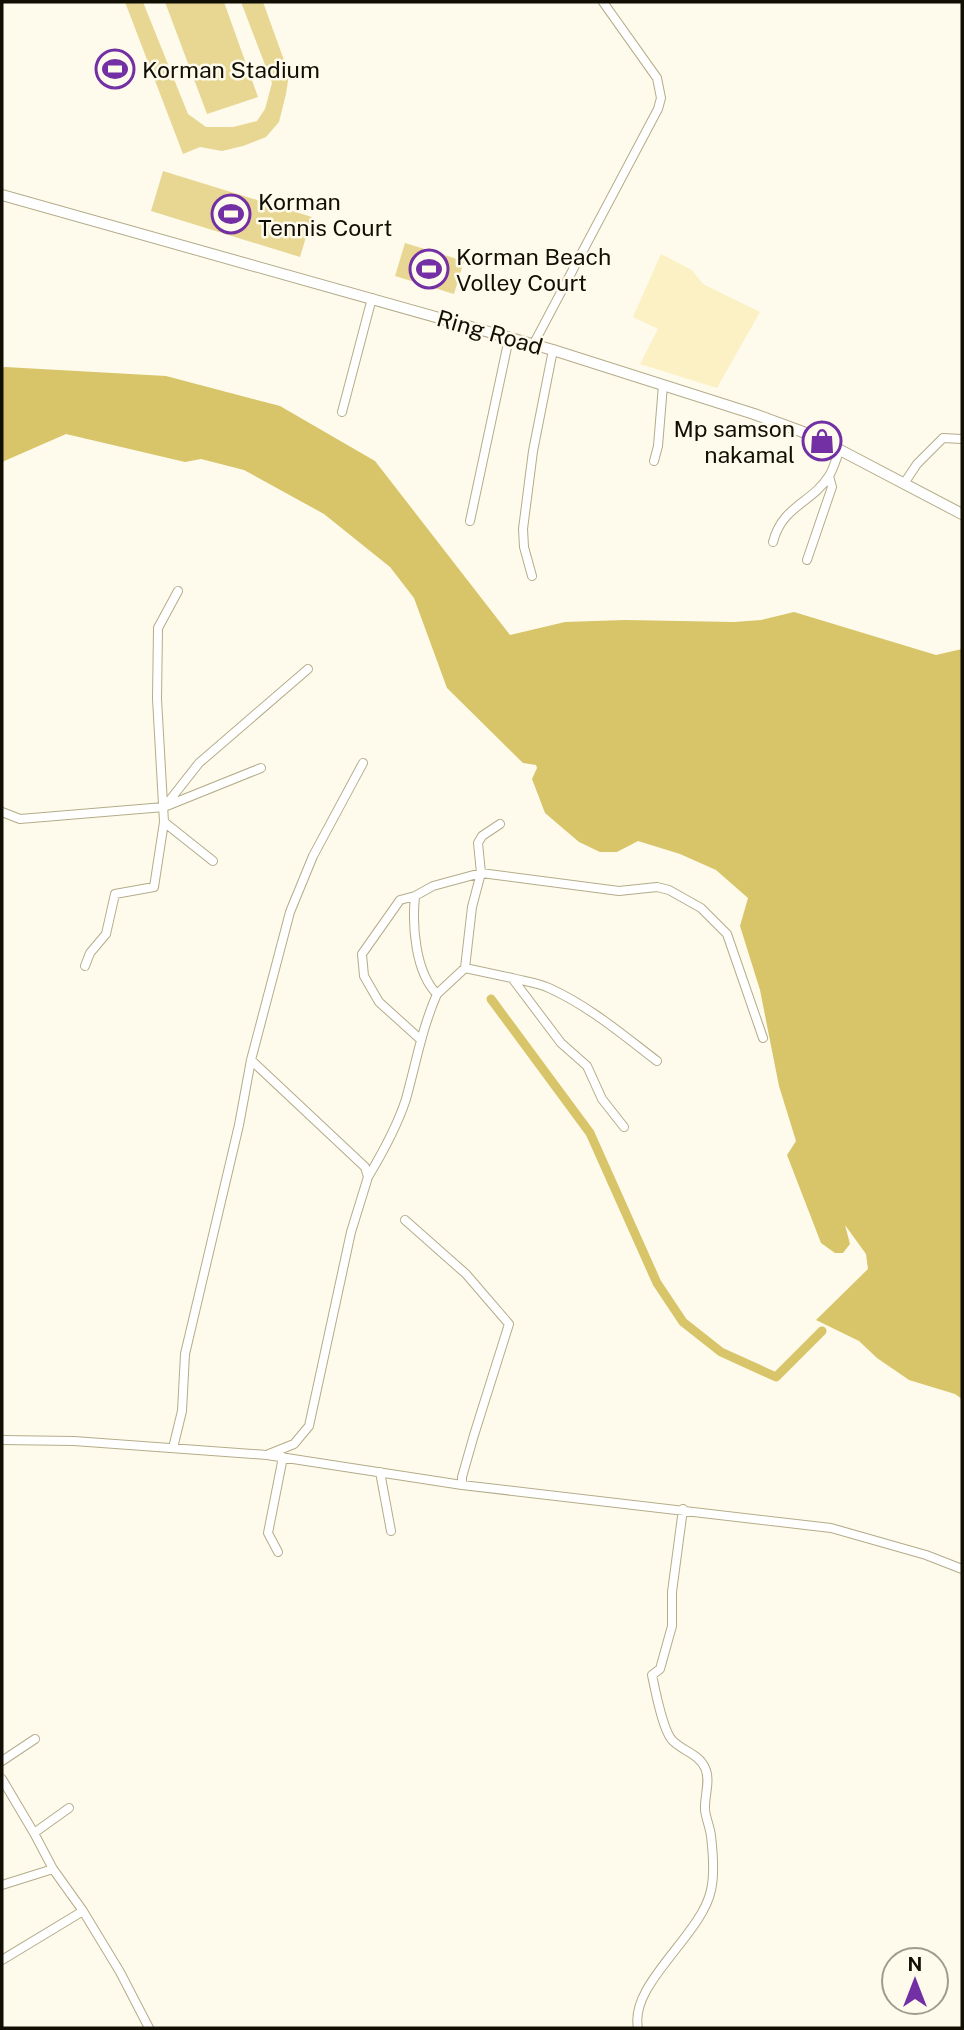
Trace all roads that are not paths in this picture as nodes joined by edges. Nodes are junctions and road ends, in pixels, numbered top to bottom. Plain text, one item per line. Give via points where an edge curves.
1 (603, 2) edge
2 (2, 195) edge
3 (372, 298) junction
4 (509, 338) junction
5 (533, 345) junction
6 (553, 350) junction
7 (663, 385) junction
8 (342, 412) dead end
9 (962, 439) edge
10 (840, 450) junction
11 (654, 461) dead end
12 (829, 476) junction
13 (905, 482) junction
14 (962, 513) edge
15 (470, 521) dead end
16 (773, 542) dead end
17 (807, 560) dead end
18 (532, 576) dead end
19 (178, 591) dead end
20 (308, 669) dead end
21 (363, 763) dead end
22 (261, 768) dead end
23 (164, 807) junction
24 (2, 813) edge
25 (164, 822) junction
26 (500, 824) dead end
27 (213, 861) dead end
28 (481, 873) junction
29 (415, 896) junction
30 (85, 966) dead end
31 (465, 968) junction
32 (512, 978) junction
33 (437, 994) junction
34 (763, 1038) dead end
35 (420, 1039) junction
36 (251, 1060) junction
37 (657, 1061) dead end
38 (624, 1127) dead end
39 (368, 1177) junction
40 (405, 1220) dead end
41 (2, 1440) edge
42 (173, 1448) junction
43 (267, 1455) junction
44 (283, 1457) junction
45 (380, 1472) junction
46 (462, 1485) junction
47 (683, 1509) junction
48 (391, 1531) dead end
49 (278, 1552) dead end
50 (962, 1569) edge
51 (35, 1739) dead end
52 (2, 1761) edge
53 (2, 1779) edge
54 (69, 1808) dead end
55 (34, 1833) junction
56 (52, 1869) junction
57 (2, 1885) edge
58 (83, 1911) junction
59 (2, 1960) edge
60 (147, 2027) edge
61 (638, 2028) edge

1 - 5 street via 657,78 661,98
2 - 3 main road, Ring Road
3 - 4 main road, Ring Road
3 - 8 street
4 - 5 main road, Ring Road
4 - 15 street
5 - 6 main road, Ring Road
6 - 7 main road, Ring Road
6 - 18 street via 523,529
7 - 10 main road, Ring Road via 769,419
7 - 11 street
9 - 13 street via 943,438
10 - 12 street
10 - 13 main road, Ring Road
12 - 16 street via 790,509
12 - 17 street via 832,487
13 - 14 main road, Ring Road
19 - 23 street via 158,628
20 - 23 street via 199,763
21 - 36 street via 313,856 290,912
22 - 23 street
23 - 24 street via 20,819
23 - 25 street
25 - 27 street
25 - 30 street via 154,887 116,894 106,934
26 - 28 street via 478,843
28 - 29 street via 433,886
28 - 31 street
28 - 34 street via 619,891 657,887 701,908 727,934
29 - 33 street via 412,922 421,964 428,985
29 - 35 street via 400,900 362,954 364,976 379,1002
31 - 32 street
31 - 33 street
32 - 37 street via 547,986 572,1000
32 - 38 street via 561,1043 587,1066 602,1099
33 - 35 street
35 - 39 street via 405,1101
36 - 39 street via 365,1167
36 - 42 street via 185,1354 182,1411
39 - 43 street via 351,1232 309,1426 294,1444
40 - 46 street via 466,1274 509,1324
41 - 42 street
42 - 43 street
43 - 44 street
44 - 45 street
44 - 49 street via 268,1533
45 - 46 street
45 - 48 street
46 - 47 street
47 - 50 street via 831,1528
47 - 61 street via 672,1626 660,1669 652,1675 671,1739 698,1757 707,1770 711,1890 704,1910 681,1945 663,1962 641,2003
51 - 52 street
53 - 55 street
54 - 55 street
55 - 56 street
56 - 57 street
56 - 58 street
58 - 59 street
58 - 60 street

